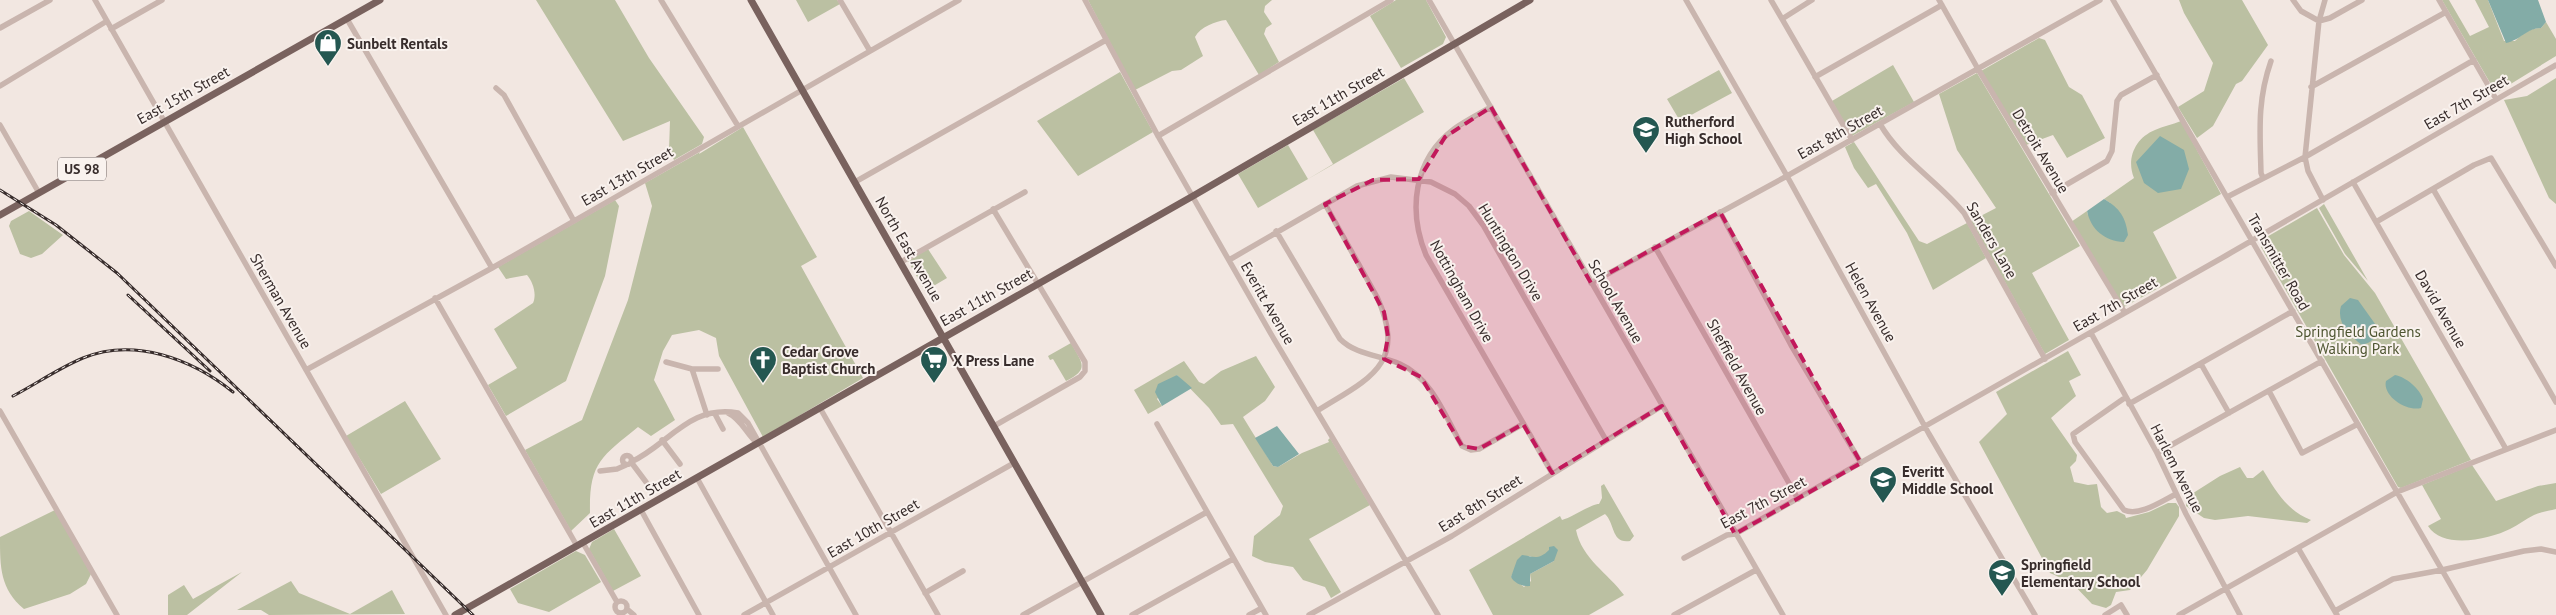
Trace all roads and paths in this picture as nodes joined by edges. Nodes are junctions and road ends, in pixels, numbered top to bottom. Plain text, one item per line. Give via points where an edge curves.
1 (50, 0) edge
2 (95, 0) edge
3 (162, 0) edge
4 (380, 0) edge
5 (661, 0) edge
6 (751, 0) edge
7 (840, 0) edge
8 (959, 0) edge
9 (1085, 0) edge
10 (1391, 0) edge
11 (1429, 0) edge
12 (1530, 0) edge
13 (1686, 0) edge
14 (1771, 0) edge
15 (1812, 0) edge
16 (2100, 0) edge
17 (2113, 0) edge
18 (2293, 0) edge
19 (2325, 0) edge
20 (2362, 0) edge
21 (2440, 0) edge
22 (1941, 3) edge
23 (2446, 12) junction
24 (347, 19) junction
25 (1782, 19) junction
26 (107, 21) junction
27 (2319, 21) junction
28 (0, 28) edge
29 (111, 29) junction
30 (1106, 40) junction
31 (1454, 43) junction
32 (870, 52) junction
33 (2474, 60) junction
34 (2271, 61) dead end
35 (2556, 65) edge
36 (1978, 69) junction
37 (2156, 75) junction
38 (1815, 77) junction
39 (0, 86) edge
40 (2312, 87) junction
41 (496, 88) dead end
42 (802, 90) junction
43 (2496, 99) junction
44 (1491, 107) junction
45 (164, 122) junction
46 (1880, 124) junction
47 (0, 126) edge
48 (738, 126) junction
49 (1158, 136) junction
50 (1852, 140) junction
51 (2305, 157) junction
52 (1787, 176) junction
53 (2263, 178) junction
54 (1419, 179) junction
55 (855, 182) junction
56 (2353, 182) junction
57 (2433, 189) junction
58 (1025, 192) dead end
59 (39, 193) junction
60 (2052, 193) junction
61 (1193, 196) junction
62 (2227, 197) junction
63 (2323, 200) junction
64 (1325, 204) junction
65 (993, 209) junction
66 (1720, 212) junction
67 (0, 215) edge
68 (574, 221) junction
69 (2376, 222) junction
70 (1276, 232) junction
71 (2252, 241) junction
72 (1655, 247) junction
73 (1228, 260) junction
74 (901, 262) junction
75 (2556, 266) edge
76 (492, 268) junction
77 (1591, 283) junction
78 (1038, 284) junction
79 (435, 298) junction
80 (2293, 311) junction
81 (2125, 313) junction
82 (2091, 332) junction
83 (943, 337) junction
84 (1384, 359) junction
85 (2045, 359) junction
86 (2322, 361) junction
87 (666, 362) dead end
88 (2201, 364) junction
89 (718, 369) dead end
90 (306, 370) junction
91 (692, 370) junction
92 (2268, 391) junction
93 (2126, 396) junction
94 (2556, 402) edge
95 (2129, 404) junction
96 (1662, 406) junction
97 (820, 408) junction
98 (1317, 410) junction
99 (0, 411) edge
100 (2229, 412) junction
101 (714, 414) junction
102 (707, 416) junction
103 (1158, 424) dead end
104 (1524, 424) junction
105 (2358, 424) junction
106 (994, 426) junction
107 (1926, 426) junction
108 (723, 429) dead end
109 (2556, 430) edge
110 (662, 440) junction
111 (1606, 440) junction
112 (758, 443) junction
113 (2506, 449) junction
114 (2157, 453) junction
115 (1014, 463) junction
116 (1860, 463) junction
117 (628, 464) junction
118 (680, 464) dead end
119 (600, 471) dead end
120 (1552, 473) junction
121 (697, 478) junction
122 (646, 482) dead end
123 (2397, 492) junction
124 (2176, 494) junction
125 (1798, 499) junction
126 (641, 510) junction
127 (1207, 512) junction
128 (891, 532) junction
129 (1735, 534) junction
130 (580, 545) junction
131 (2298, 548) junction
132 (2556, 552) edge
133 (1233, 558) junction
134 (1684, 558) dead end
135 (1406, 562) junction
136 (828, 568) junction
137 (1756, 570) junction
138 (2442, 570) junction
139 (963, 571) dead end
140 (1082, 581) junction
141 (2225, 589) junction
142 (926, 593) junction
143 (617, 602) junction
144 (766, 603) junction
145 (1262, 608) junction
146 (627, 609) junction
147 (616, 613) edge
148 (2336, 613) edge
149 (2466, 614) edge
150 (117, 615) edge
151 (446, 615) edge
152 (455, 615) edge
153 (634, 615) edge
154 (699, 615) edge
155 (744, 615) edge
156 (773, 615) edge
157 (856, 615) edge
158 (938, 615) edge
159 (1023, 615) edge
160 (1101, 615) edge
161 (1132, 615) edge
162 (1249, 615) edge
163 (1266, 615) edge
164 (1309, 615) edge
165 (1438, 615) edge
166 (1676, 615) edge
167 (1783, 615) edge
168 (2035, 615) edge
169 (2104, 615) edge
170 (2127, 615) edge
171 (2179, 615) edge
172 (2240, 615) edge

1 - 28 street
2 - 26 street, Sherman Avenue
3 - 29 street
4 - 24 main road, East 15th Street / US 98
5 - 48 street
6 - 42 main road, North East Avenue
7 - 32 street
8 - 32 street, East 13th Street
9 - 30 street, Everitt Avenue
10 - 49 street
11 - 31 street, School Avenue
12 - 31 main road, East 11th Street
13 - 52 street, Helen Avenue
14 - 25 street
15 - 25 street
16 - 36 street, East 8th Street
17 - 37 street, Transmitter Road
18 - 27 street via 2301,11
19 - 27 street
20 - 27 street
21 - 23 street
22 - 36 street, Detroit Avenue
22 - 38 street
23 - 33 street
23 - 40 street
24 - 45 main road, East 15th Street / US 98
24 - 76 street
25 - 38 street
26 - 29 street, Sherman Avenue
26 - 39 street
27 - 40 street
29 - 45 street, Sherman Avenue
30 - 49 street, Everitt Avenue
30 - 55 street
31 - 44 street, School Avenue
31 - 61 main road, East 11th Street
32 - 42 street, East 13th Street
33 - 43 street
33 - 51 street
34 - 53 street via 2259,111 2260,173
35 - 43 street, East 7th Street
36 - 46 street, East 8th Street
36 - 60 street, Detroit Avenue
37 - 60 street via 2121,94 2117,101 2112,151 2107,161
37 - 62 street, Transmitter Road
38 - 50 street
40 - 51 street
41 - 68 street via 504,96
42 - 48 street, East 13th Street
42 - 55 main road, North East Avenue
43 - 56 street, East 7th Street
44 - 54 street, Nottingham Drive via 1445,137 1430,156
44 - 77 street, School Avenue
45 - 59 main road, East 15th Street / US 98
45 - 90 street, Sherman Avenue
46 - 50 street, East 8th Street
46 - 85 street, Sanders Lane via 1897,149 1952,198 1964,213
47 - 59 street
48 - 68 street, East 13th Street
49 - 61 street, Everitt Avenue
50 - 52 street, East 8th Street
51 - 53 street
51 - 63 street via 2308,171
52 - 66 street, East 8th Street
52 - 107 street, Helen Avenue
53 - 62 street
54 - 64 street, Huntington Drive via 1373,180
54 - 104 street, Nottingham Drive via 1414,210 1426,255
54 - 111 street, Huntington Drive via 1455,194 1483,225
55 - 74 main road, North East Avenue
56 - 63 street, East 7th Street
56 - 69 street, David Avenue
57 - 69 street
57 - 75 street via 2492,158
57 - 94 street
58 - 65 street
59 - 67 main road, East 15th Street / US 98
60 - 81 street, Detroit Avenue
61 - 73 street, Everitt Avenue
61 - 78 main road, East 11th Street
62 - 71 street, Transmitter Road
63 - 71 street, East 7th Street
64 - 70 street, Huntington Drive
64 - 84 street via 1384,312 1388,337
65 - 74 street
65 - 78 street
66 - 72 street, East 8th Street
66 - 116 street via 1791,345
68 - 76 street, East 13th Street
69 - 113 street, David Avenue
70 - 73 street, Huntington Drive
70 - 84 street via 1340,339 1352,349
71 - 80 street, Transmitter Road
71 - 81 street, East 7th Street
72 - 77 street, East 8th Street
72 - 125 street, Sheffield Avenue
73 - 98 street, Everitt Avenue
74 - 83 main road, North East Avenue
76 - 79 street, East 13th Street
77 - 96 street, School Avenue
78 - 83 main road, East 11th Street
78 - 106 street via 1085,362 1085,371 1080,377
79 - 90 street, East 13th Street
79 - 130 street
80 - 86 street, Transmitter Road
80 - 88 street
81 - 82 street, East 7th Street
82 - 85 street, East 7th Street
82 - 93 street, Harlem Avenue
83 - 97 main road, East 11th Street
83 - 106 main road, North East Avenue
84 - 98 street via 1367,380
84 - 104 street via 1421,377 1462,446 1470,450 1479,449
85 - 107 street, East 7th Street
86 - 92 street
86 - 105 street, Transmitter Road
87 - 91 street
88 - 95 street
88 - 100 street
89 - 91 street
90 - 151 street, Sherman Avenue
91 - 102 street
92 - 100 street
92 - 105 street via 2302,453
93 - 95 street, Harlem Avenue
93 - 124 street via 2073,434 2075,442 2124,510 2131,513 2139,511
95 - 114 street, Harlem Avenue
96 - 111 street, East 8th Street
96 - 129 street, School Avenue
97 - 112 main road, East 11th Street
97 - 128 street
98 - 135 street, Everitt Avenue
99 - 150 street
100 - 114 street
101 - 102 street
101 - 108 street
101 - 112 street via 738,413
102 - 110 street via 689,421
103 - 127 street
104 - 120 street, Nottingham Drive
105 - 123 street, Transmitter Road
106 - 115 main road, North East Avenue
107 - 116 street, East 7th Street
107 - 168 street, Helen Avenue
109 - 113 street
110 - 117 street
110 - 118 street
111 - 120 street, East 8th Street
112 - 121 main road, East 11th Street
112 - 136 street
113 - 123 street
114 - 124 street, Harlem Avenue
115 - 128 street, East 10th Street
115 - 140 main road, North East Avenue
116 - 125 street, East 7th Street
117 - 119 street
117 - 122 street
120 - 135 street, East 8th Street
121 - 126 main road, East 11th Street
121 - 144 street
123 - 131 street
123 - 138 street, Transmitter Road
124 - 141 street, Harlem Avenue
125 - 129 street, East 7th Street
126 - 130 main road, East 11th Street
126 - 154 street
127 - 133 street
127 - 140 street
128 - 136 street, East 10th Street
128 - 142 street
129 - 134 street, East 7th Street via 1727,535
129 - 137 street, School Avenue
130 - 143 street
130 - 152 main road, East 11th Street
131 - 141 street
131 - 148 street
132 - 138 street via 2541,549 2524,551
133 - 145 street
133 - 161 street
135 - 164 street, East 8th Street
135 - 165 street, Everitt Avenue
136 - 144 street, East 10th Street
136 - 157 street
137 - 166 street
137 - 167 street, School Avenue
138 - 148 street via 2384,582
138 - 149 street, Transmitter Road
139 - 142 street
140 - 159 street
140 - 160 main road, North East Avenue
141 - 171 street
141 - 172 street, Harlem Avenue
142 - 158 street
143 - 146 street via 625,602
143 - 147 street
144 - 155 street, East 10th Street
144 - 156 street
145 - 162 street
145 - 163 street
146 - 147 street
146 - 153 street
169 - 170 street via 2121,605

